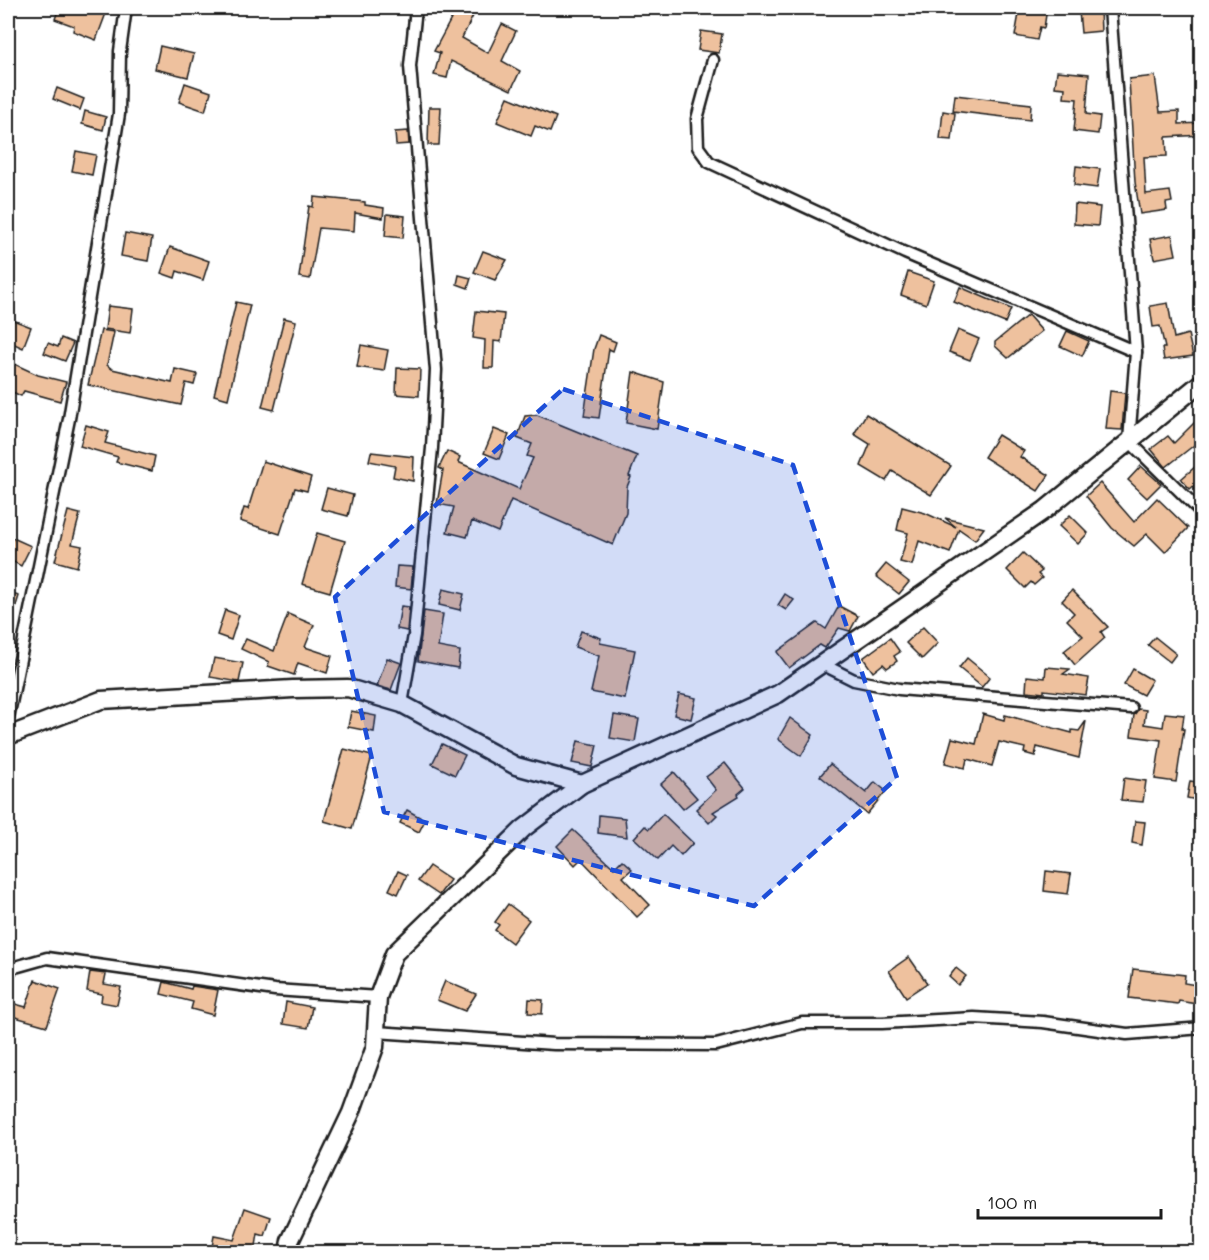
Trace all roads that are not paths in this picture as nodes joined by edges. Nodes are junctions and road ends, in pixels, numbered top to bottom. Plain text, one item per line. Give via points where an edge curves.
1 (126, 8) edge
2 (416, 8) edge
3 (1110, 8) edge
4 (713, 60) dead end
5 (1136, 352) junction
6 (1202, 382) edge
7 (1129, 441) junction
8 (1202, 513) edge
9 (822, 664) junction
10 (402, 704) junction
11 (1131, 708) dead end
12 (8, 718) edge
13 (8, 736) edge
14 (582, 784) junction
15 (8, 969) edge
16 (378, 997) junction
17 (1202, 1028) edge
18 (376, 1032) junction
19 (288, 1252) edge

1 - 12 street via 120,51 119,114 69,419
2 - 10 street via 410,66 435,370 432,448 414,635
3 - 5 street
4 - 5 street via 697,119 698,147 710,162 905,253
5 - 7 street
6 - 7 street
7 - 8 street
7 - 9 street via 1045,510
9 - 11 street via 854,680 898,689
9 - 14 street via 778,694
10 - 13 street via 348,688 101,700
10 - 14 street via 516,766
14 - 16 street via 523,829 394,954
15 - 16 street via 47,958 275,990
16 - 18 street
17 - 18 street via 1127,1034 1043,1022 974,1018 802,1023 716,1045 554,1044
18 - 19 street via 375,1047 351,1113

